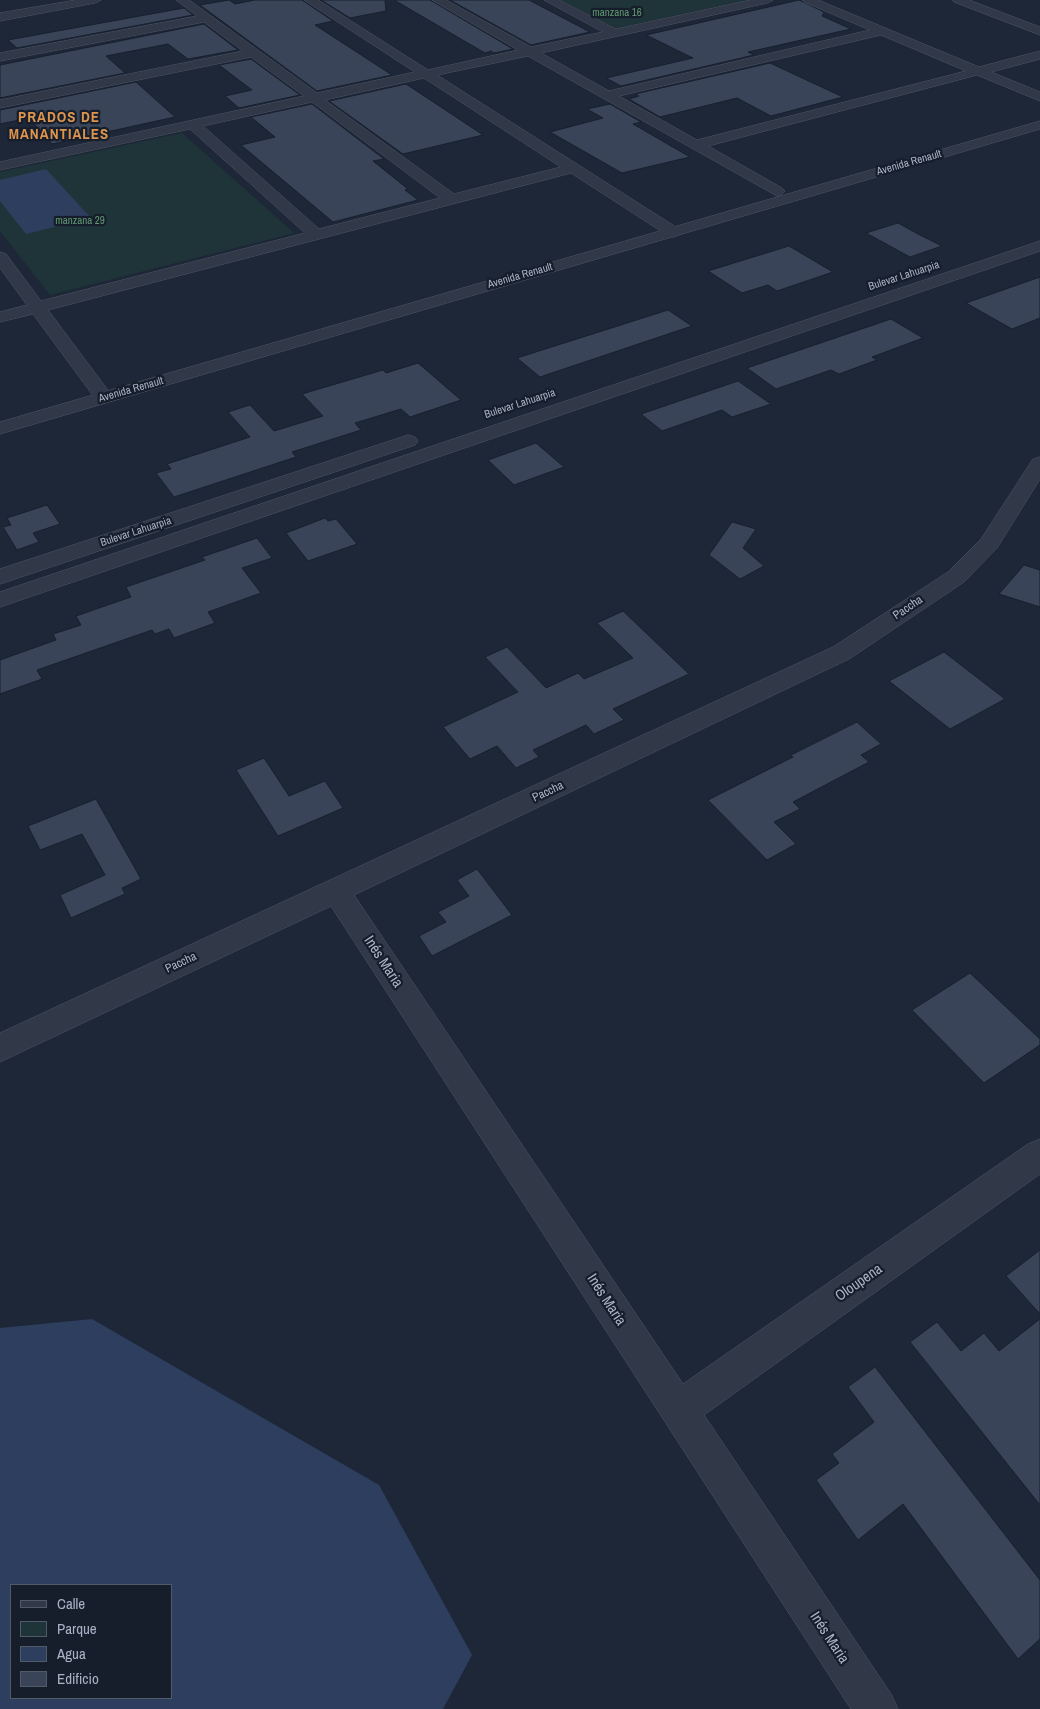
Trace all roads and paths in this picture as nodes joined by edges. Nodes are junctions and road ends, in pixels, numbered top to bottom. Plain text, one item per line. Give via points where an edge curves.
1 (95, 0) edge
2 (182, 0) edge
3 (310, 0) edge
4 (438, 0) edge
5 (550, 0) edge
6 (767, 0) edge
7 (808, 0) edge
8 (958, 0) edge
9 (1002, 2) dead end
10 (978, 8) junction
11 (0, 17) edge
12 (207, 18) junction
13 (881, 30) junction
14 (1040, 31) edge
15 (615, 33) junction
16 (530, 51) junction
17 (254, 53) junction
18 (1040, 55) edge
19 (0, 57) edge
20 (978, 71) junction
21 (426, 74) junction
22 (608, 96) junction
23 (1040, 97) edge
24 (315, 98) junction
25 (0, 104) edge
26 (192, 124) junction
27 (1040, 125) edge
28 (696, 145) junction
29 (0, 166) edge
30 (574, 168) junction
31 (777, 191) dead end
32 (452, 200) junction
33 (1040, 230) edge
34 (673, 232) junction
35 (316, 235) junction
36 (1040, 246) edge
37 (0, 257) edge
38 (37, 307) junction
39 (0, 317) edge
40 (548, 394) dead end
41 (104, 398) junction
42 (0, 428) edge
43 (426, 435) dead end
44 (1040, 463) edge
45 (0, 577) edge
46 (0, 600) edge
47 (336, 891) junction
48 (0, 1048) edge
49 (1040, 1155) edge
50 (679, 1410) junction
51 (876, 1709) edge

1 - 11 street
2 - 12 street
3 - 21 street
4 - 16 street
5 - 15 street
6 - 15 street
7 - 13 street
8 - 10 street
9 - 10 street
10 - 14 street
12 - 17 street
12 - 19 street
13 - 20 street
13 - 22 street
15 - 16 street
16 - 21 street
16 - 22 street
17 - 24 street
17 - 25 street
18 - 20 street
20 - 23 street
20 - 28 street
21 - 24 street
21 - 30 street
22 - 28 street
24 - 26 street
24 - 32 street
26 - 29 street
26 - 35 street
27 - 34 street, Avenida Renault
28 - 31 street
30 - 32 street
30 - 34 street
32 - 35 street
33 - 40 street, Bulevar Lahuarpia
34 - 41 street, Avenida Renault
35 - 38 street
36 - 46 street
37 - 38 street
38 - 39 street
38 - 41 street
41 - 42 street, Avenida Renault
43 - 45 street, Bulevar Lahuarpia
44 - 47 street, Paccha via 989,543 956,577 841,653
47 - 48 street, Paccha
47 - 50 street, Inés Maria
49 - 50 street, Oloupena
50 - 51 street, Inés Maria

